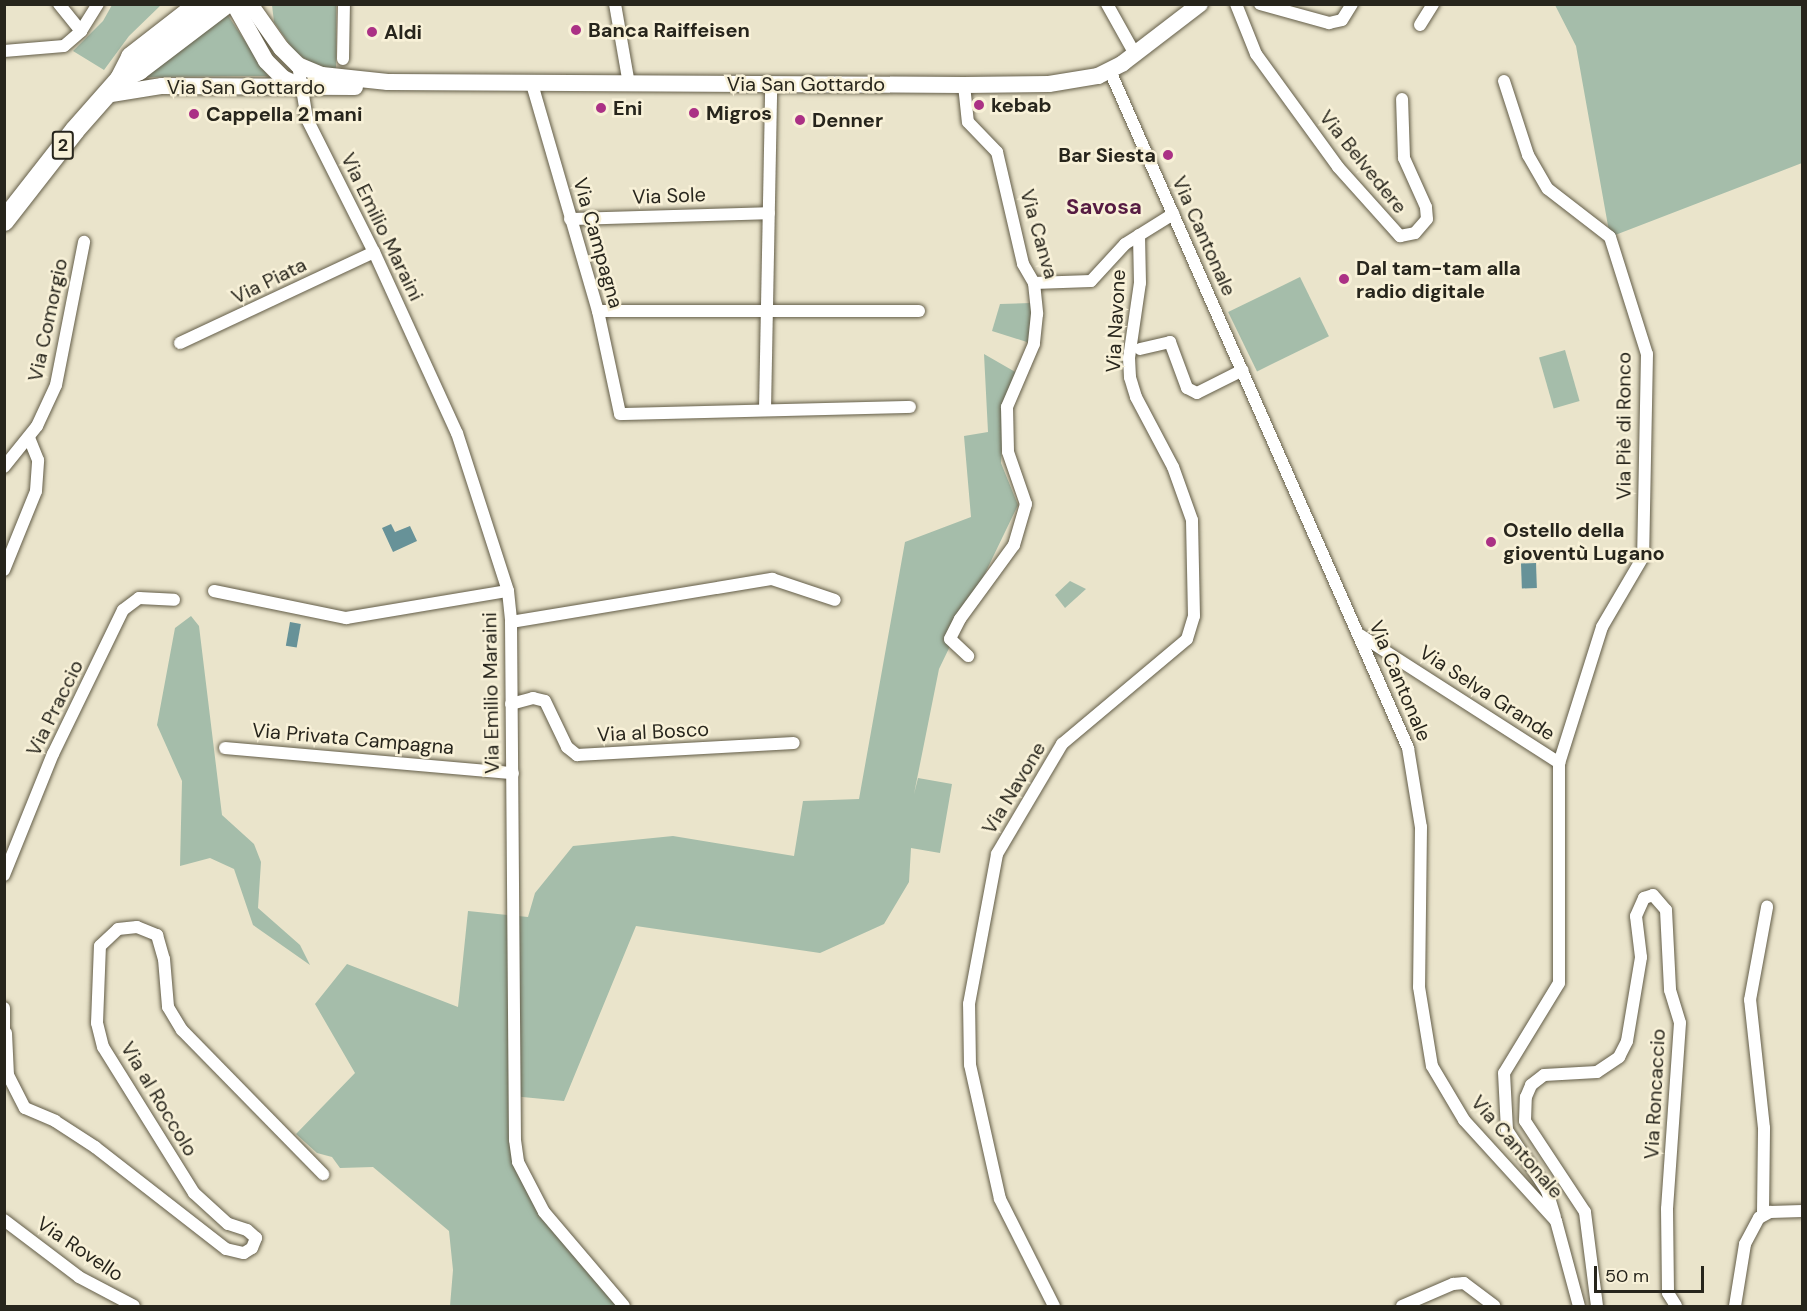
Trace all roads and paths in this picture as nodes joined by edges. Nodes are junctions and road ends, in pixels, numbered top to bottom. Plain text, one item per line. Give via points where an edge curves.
1 (59, 4) edge
2 (98, 4) edge
3 (199, 4) edge
4 (226, 4) edge
5 (234, 4) edge
6 (250, 4) edge
7 (344, 4) edge
8 (615, 4) edge
9 (1107, 4) edge
10 (1200, 4) edge
11 (1236, 4) edge
12 (1260, 4) edge
13 (1352, 4) edge
14 (1433, 4) edge
15 (1420, 25) dead end
16 (81, 31) junction
17 (4, 51) edge
18 (1135, 54) junction
19 (343, 59) dead end
20 (298, 65) junction
21 (1110, 71) junction
22 (120, 79) junction
23 (1504, 81) dead end
24 (388, 82) junction
25 (532, 84) junction
26 (629, 84) junction
27 (771, 85) junction
28 (964, 85) junction
29 (300, 86) junction
30 (105, 96) junction
31 (1402, 99) dead end
32 (769, 213) junction
33 (1173, 214) junction
34 (570, 219) junction
35 (4, 221) edge
36 (1140, 235) junction
37 (84, 242) dead end
38 (374, 252) junction
39 (1034, 283) junction
40 (765, 310) junction
41 (598, 311) junction
42 (919, 311) dead end
43 (180, 343) dead end
44 (1140, 349) dead end
45 (1242, 370) junction
46 (910, 407) dead end
47 (765, 410) junction
48 (29, 438) junction
49 (4, 467) edge
50 (4, 570) edge
51 (214, 591) dead end
52 (508, 591) junction
53 (174, 600) dead end
54 (835, 600) dead end
55 (511, 622) junction
56 (1360, 635) junction
57 (968, 656) dead end
58 (511, 704) junction
59 (794, 743) dead end
60 (225, 748) dead end
61 (1559, 763) junction
62 (513, 772) junction
63 (4, 875) edge
64 (1767, 907) dead end
65 (4, 1008) edge
66 (5, 1032) edge
67 (323, 1174) dead end
68 (1803, 1211) edge
69 (1763, 1213) junction
70 (4, 1220) edge
71 (1556, 1221) junction
72 (134, 1306) edge
73 (624, 1306) edge
74 (1054, 1306) edge
75 (1402, 1306) edge
76 (1494, 1306) edge
77 (1579, 1306) edge
78 (1597, 1306) edge
79 (1676, 1306) edge
80 (1736, 1306) edge

1 - 16 street
2 - 16 street
3 - 22 main road, Via San Gottardo / 2 via 131,57
4 - 22 main road, Via San Gottardo / 2
5 - 29 main road via 266,61 283,78
6 - 20 main road, Via San Gottardo
7 - 19 street
8 - 26 street
9 - 18 street
10 - 18 main road, Via San Gottardo
11 - 31 street, Via Belvedere via 1256,54 1338,167 1400,236 1415,232 1427,219 1426,207 1404,158
12 - 13 street via 1329,23 1342,20
14 - 15 street
16 - 17 street via 64,46
18 - 21 main road, Via San Gottardo
20 - 24 main road, Via San Gottardo via 322,75
20 - 29 street, Via Emilio Maraini
21 - 28 main road, Via San Gottardo via 1050,84
21 - 33 street, Via Cantonale
22 - 30 main road, Via San Gottardo / 2
23 - 61 street, Via Piè di Ronco via 1528,155 1548,189 1610,237 1647,354 1643,556 1602,627
24 - 25 main road, Via San Gottardo
24 - 29 main road, Via San Gottardo via 346,88
25 - 26 main road, Via San Gottardo
25 - 34 street, Via Campagna
26 - 27 main road, Via San Gottardo
27 - 28 main road, Via San Gottardo
27 - 32 street
28 - 39 street, Via Canva via 968,122 997,152 1023,264
29 - 30 main road, Via San Gottardo via 162,86
29 - 38 street, Via Emilio Maraini via 307,119
30 - 35 main road, Via San Gottardo / 2
32 - 34 street, Via Sole
32 - 40 street
33 - 36 street
33 - 45 street, Via Cantonale
34 - 41 street, Via Campagna
36 - 39 street via 1125,244 1091,281
36 - 74 street, Via Navone via 1140,283 1129,358 1130,377 1136,398 1173,467 1192,520 1194,616 1187,639 1062,744 997,854 969,1004 970,1065 1000,1200
37 - 48 street, Via Comorgio via 61,366
38 - 43 street, Via Piata
38 - 52 street, Via Emilio Maraini via 457,433
39 - 57 street, Via Canva via 1034,344 1007,407 1008,452 1026,504 1014,545 950,639
40 - 41 street
40 - 42 street
40 - 47 street
41 - 47 street, Via Campagna via 620,414
44 - 45 street via 1170,342 1187,388 1197,393
45 - 56 street, Via Cantonale
46 - 47 street
48 - 49 street
48 - 50 street via 38,460 36,491
51 - 52 street via 346,618
52 - 55 street, Via Emilio Maraini
53 - 63 street, Via Praccio via 140,598 123,610 53,754
54 - 55 street via 772,579
55 - 58 street, Via Emilio Maraini
56 - 61 street, Via Selva Grande
56 - 71 street, Via Cantonale via 1408,748 1418,793 1423,903 1419,987 1432,1066 1464,1120
58 - 59 street, Via al Bosco via 533,698 545,701 567,747 577,755
58 - 62 street, Via Emilio Maraini
60 - 62 street, Via Privata Campagna
61 - 71 street, Via Selva Grande via 1559,983 1504,1073 1507,1130 1547,1191
62 - 73 street, Via Emilio Maraini via 512,1096 518,1162 544,1212
64 - 69 street via 1750,1000 1764,1128
65 - 66 street
66 - 67 street, Via al Roccolo via 8,1075 25,1108 55,1121 95,1147 226,1249 244,1253 252,1248 256,1238 247,1230 228,1224 194,1193 103,1047 97,1023 100,946 118,929 136,927 156,935 164,959 168,1007 182,1030
68 - 69 street
69 - 80 street via 1745,1244
70 - 72 street, Via Rovello via 79,1276
71 - 77 street, Via Cantonale
75 - 76 street via 1464,1283
78 - 79 street, Via Roncaccio via 1585,1212 1525,1121 1526,1097 1531,1085 1544,1075 1597,1072 1619,1057 1627,1041 1641,957 1636,916 1644,898 1653,895 1666,910 1670,990 1680,1023 1668,1209 1668,1293

